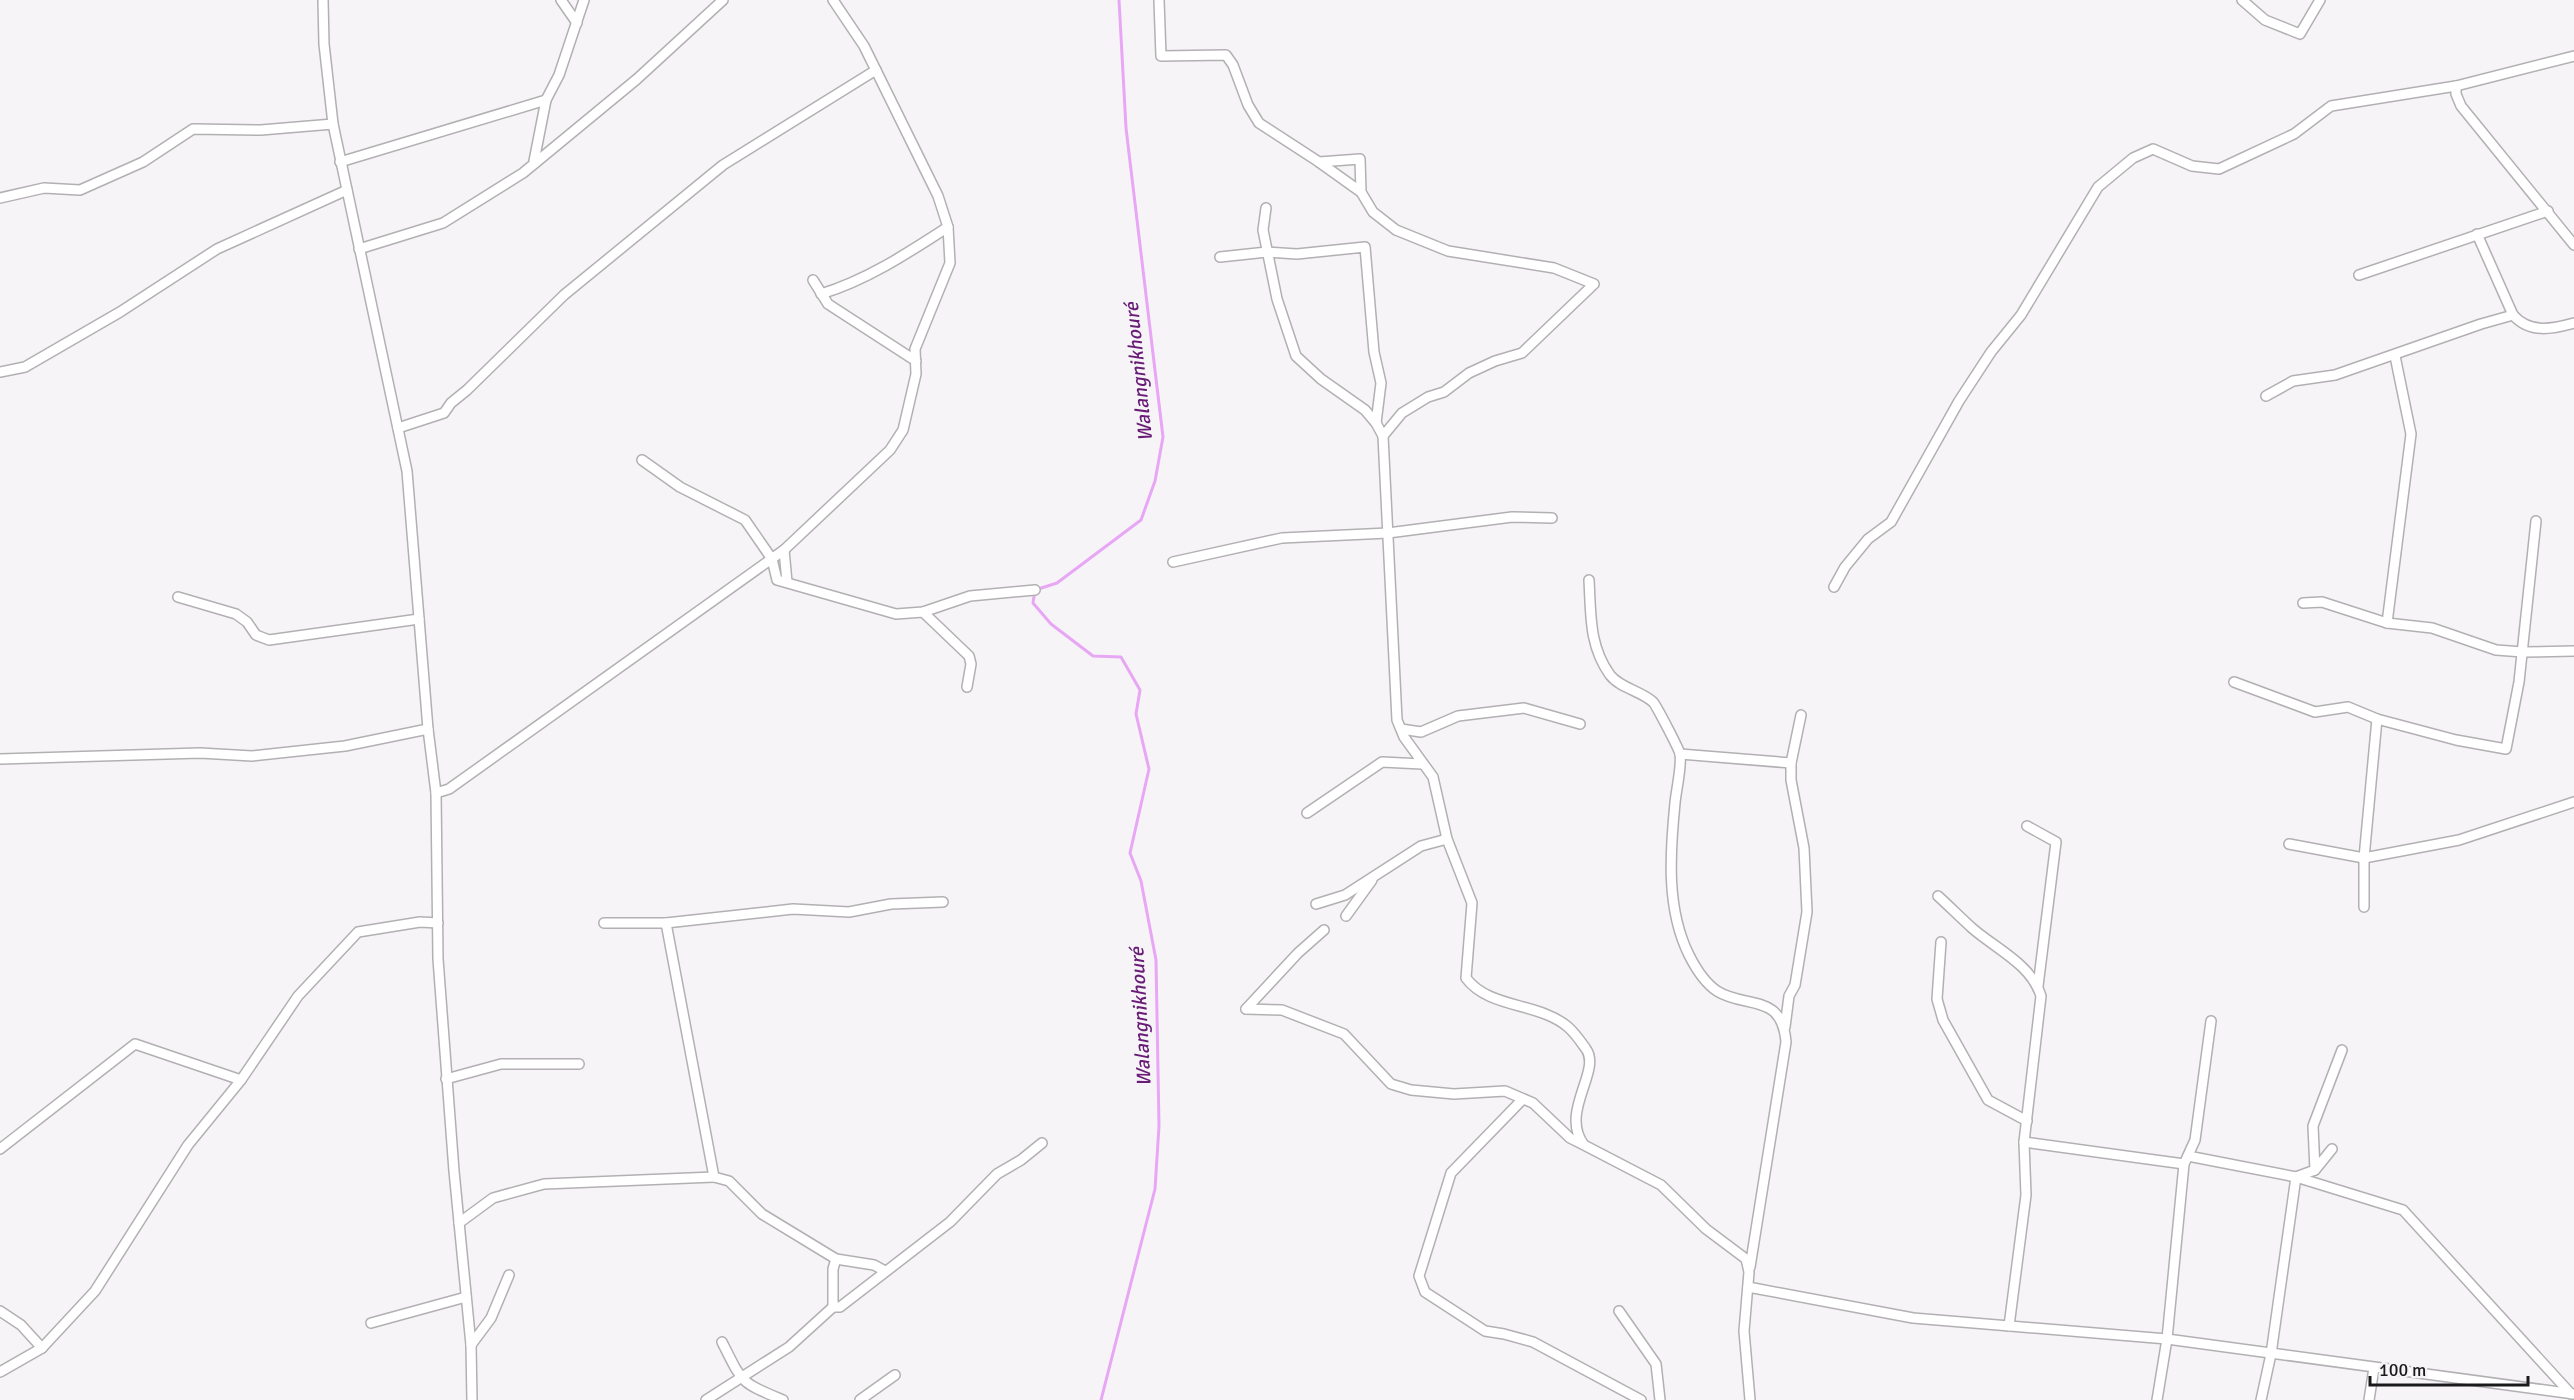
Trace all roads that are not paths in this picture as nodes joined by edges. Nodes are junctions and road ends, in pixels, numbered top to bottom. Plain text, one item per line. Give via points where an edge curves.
1 (322, 0) edge
2 (561, 0) edge
3 (584, 0) edge
4 (723, 0) edge
5 (833, 0) edge
6 (1159, 0) edge
7 (2242, 0) edge
8 (2320, 0) edge
9 (577, 23) junction
10 (2574, 56) edge
11 (876, 70) junction
12 (2456, 86) junction
13 (546, 100) junction
14 (333, 124) junction
15 (534, 161) junction
16 (340, 162) junction
17 (1319, 162) junction
18 (347, 190) junction
19 (1361, 192) junction
20 (0, 198) edge
21 (1266, 208) dead end
22 (2548, 211) junction
23 (948, 227) junction
24 (2477, 234) junction
25 (2573, 243) edge
26 (359, 249) junction
27 (1267, 252) junction
28 (1220, 257) dead end
29 (2359, 275) dead end
30 (813, 280) dead end
31 (821, 294) junction
32 (2513, 315) junction
33 (2574, 322) edge
34 (2395, 356) junction
35 (916, 361) junction
36 (0, 372) edge
37 (2266, 396) dead end
38 (1376, 423) junction
39 (398, 428) junction
40 (1383, 436) junction
41 (642, 460) dead end
42 (1552, 518) dead end
43 (2536, 521) dead end
44 (1388, 533) junction
45 (784, 550) junction
46 (772, 559) junction
47 (1173, 562) dead end
48 (1588, 580) dead end
49 (787, 582) junction
50 (1834, 587) dead end
51 (1035, 590) dead end
52 (178, 597) dead end
53 (2303, 603) dead end
54 (923, 612) junction
55 (419, 619) junction
56 (2387, 623) junction
57 (2574, 651) edge
58 (2523, 652) junction
59 (2234, 682) dead end
60 (967, 687) dead end
61 (1801, 714) dead end
62 (2377, 719) junction
63 (1580, 724) dead end
64 (428, 729) junction
65 (1401, 729) junction
66 (1680, 754) junction
67 (0, 759) edge
68 (1791, 763) junction
69 (1422, 764) junction
70 (436, 793) junction
71 (2574, 802) edge
72 (1307, 813) dead end
73 (2027, 826) dead end
74 (1447, 840) junction
75 (2289, 844) dead end
76 (2364, 858) junction
77 (1375, 875) junction
78 (1938, 896) dead end
79 (943, 902) dead end
80 (1316, 904) dead end
81 (2364, 907) dead end
82 (1346, 916) dead end
83 (604, 922) dead end
84 (438, 923) junction
85 (666, 923) junction
86 (1324, 930) dead end
87 (1941, 942) dead end
88 (2038, 986) junction
89 (2211, 1021) dead end
90 (1785, 1027) junction
91 (2342, 1050) dead end
92 (579, 1064) dead end
93 (446, 1079) junction
94 (241, 1080) junction
95 (1523, 1099) junction
96 (2027, 1120) junction
97 (2024, 1142) junction
98 (1042, 1143) dead end
99 (1584, 1145) junction
100 (0, 1149) edge
101 (2332, 1149) dead end
102 (2186, 1160) junction
103 (2315, 1170) junction
104 (714, 1177) junction
105 (2296, 1177) junction
106 (459, 1223) junction
107 (836, 1259) junction
108 (885, 1271) junction
109 (1749, 1272) junction
110 (509, 1275) dead end
111 (1748, 1287) junction
112 (466, 1297) junction
113 (833, 1307) junction
114 (0, 1311) edge
115 (1619, 1311) dead end
116 (370, 1323) dead end
117 (2009, 1326) junction
118 (2167, 1339) junction
119 (722, 1342) dead end
120 (471, 1345) junction
121 (42, 1348) junction
122 (2271, 1354) junction
123 (2374, 1368) junction
124 (0, 1372) edge
125 (895, 1375) dead end
126 (740, 1379) junction
127 (2573, 1394) edge
128 (2529, 1395) edge
129 (472, 1400) edge
130 (706, 1400) edge
131 (783, 1400) edge
132 (860, 1400) edge
133 (1641, 1400) edge
134 (1660, 1400) edge
135 (1750, 1400) edge
136 (2157, 1400) edge
137 (2260, 1400) edge
138 (2369, 1400) edge

1 - 14 street
2 - 9 street
3 - 9 street
4 - 15 street via 637,79
5 - 11 street
6 - 17 street via 1161,56 1226,55 1259,123
7 - 8 street via 2265,20 2300,34
9 - 13 street
10 - 12 street
11 - 23 street via 938,196
11 - 39 street via 723,165 564,295 444,413
12 - 22 street via 2461,106
12 - 50 street via 2331,106 2294,134 2219,169 2192,166 2153,149 2133,158 2098,187 2021,315 1959,400 1891,522 1868,539
13 - 15 street
13 - 16 street
14 - 16 street
14 - 20 street via 261,130 193,129 142,162 80,190 44,188
15 - 26 street via 523,173 443,223
16 - 18 street
17 - 19 street
17 - 19 street via 1360,159
18 - 26 street
18 - 36 street via 217,249 25,367
19 - 40 street via 1373,212 1418,241 1448,251 1554,268 1593,284 1522,353 1494,361 1444,392 1428,397 1402,413
21 - 27 street via 1263,230
22 - 24 street
22 - 25 street
23 - 31 street via 901,258
23 - 35 street via 950,263 915,350
24 - 29 street
24 - 32 street
26 - 39 street
27 - 28 street
27 - 38 street via 1296,356
27 - 38 street via 1297,254 1365,247 1374,352 1382,382
30 - 31 street
31 - 35 street via 828,304
32 - 33 street via 2522,326 2537,329
32 - 34 street
34 - 37 street via 2335,375 2293,381
34 - 56 street via 2411,434
35 - 45 street via 903,430 890,450
38 - 40 street
39 - 55 street via 407,471
40 - 44 street
41 - 46 street via 680,486 745,520
42 - 44 street via 1512,517
43 - 58 street
44 - 47 street via 1282,538
44 - 65 street via 1397,720
45 - 46 street
45 - 49 street
46 - 49 street via 777,580
46 - 70 street via 448,789
48 - 66 street via 1594,646 1612,678 1653,702
49 - 54 street via 896,614
51 - 54 street via 970,596
52 - 55 street via 236,614 256,635 269,640
53 - 56 street via 2322,602
54 - 60 street via 969,656
55 - 64 street
56 - 58 street via 2432,628 2496,650
57 - 58 street
58 - 62 street via 2506,749
59 - 62 street via 2315,712 2348,707
61 - 68 street
62 - 76 street
63 - 65 street via 1524,708 1458,716 1421,732
64 - 67 street via 345,746 252,756 200,753
64 - 70 street
65 - 69 street
66 - 68 street
66 - 90 street via 1671,835 1671,878 1678,928 1689,956 1709,984 1718,992 1762,1004
68 - 90 street via 1804,848 1807,912
69 - 72 street via 1382,762
69 - 74 street via 1433,777
70 - 84 street
71 - 76 street via 2459,840
73 - 88 street via 2056,842
74 - 77 street via 1421,846
74 - 99 street via 1472,903 1466,978 1474,989 1534,1010 1568,1027 1588,1052 1590,1070 1576,1112 1577,1136
75 - 76 street
76 - 81 street
77 - 80 street via 1345,895
77 - 82 street
78 - 88 street via 1973,929 2020,964
79 - 85 street via 891,904 849,912 793,909
83 - 85 street
84 - 93 street
84 - 94 street via 420,922 358,932 298,996
85 - 104 street
86 - 95 street via 1246,1009 1282,1010 1344,1034 1391,1084 1454,1094 1505,1091
87 - 96 street via 1936,999 1943,1020 1988,1100
88 - 96 street via 2042,996
89 - 102 street via 2194,1140
90 - 109 street via 1786,1042
91 - 103 street via 2313,1126
92 - 93 street via 501,1064
93 - 106 street
94 - 100 street via 135,1044
94 - 121 street via 188,1145 95,1291
95 - 99 street
95 - 133 street via 1451,1173 1419,1276 1425,1292 1485,1331 1533,1342
96 - 97 street
97 - 102 street
97 - 117 street via 2026,1195
98 - 108 street via 997,1174 950,1222
99 - 109 street via 1661,1185 1706,1229 1746,1259
101 - 103 street
102 - 105 street
102 - 118 street
103 - 105 street
104 - 106 street via 544,1184 493,1198
104 - 107 street via 729,1181 762,1214
105 - 122 street
105 - 127 street via 2403,1210
106 - 112 street
107 - 108 street via 874,1265
107 - 113 street
108 - 113 street via 840,1307
109 - 111 street
110 - 120 street via 492,1317
111 - 117 street via 1913,1318
111 - 135 street via 1744,1330
112 - 116 street
112 - 120 street
113 - 126 street via 789,1347
114 - 121 street via 21,1324
115 - 134 street via 1656,1364
117 - 118 street
118 - 122 street
118 - 136 street
119 - 126 street
120 - 129 street
121 - 124 street
122 - 123 street
122 - 137 street
123 - 128 street
123 - 138 street
125 - 132 street
126 - 130 street
126 - 131 street
127 - 128 street

